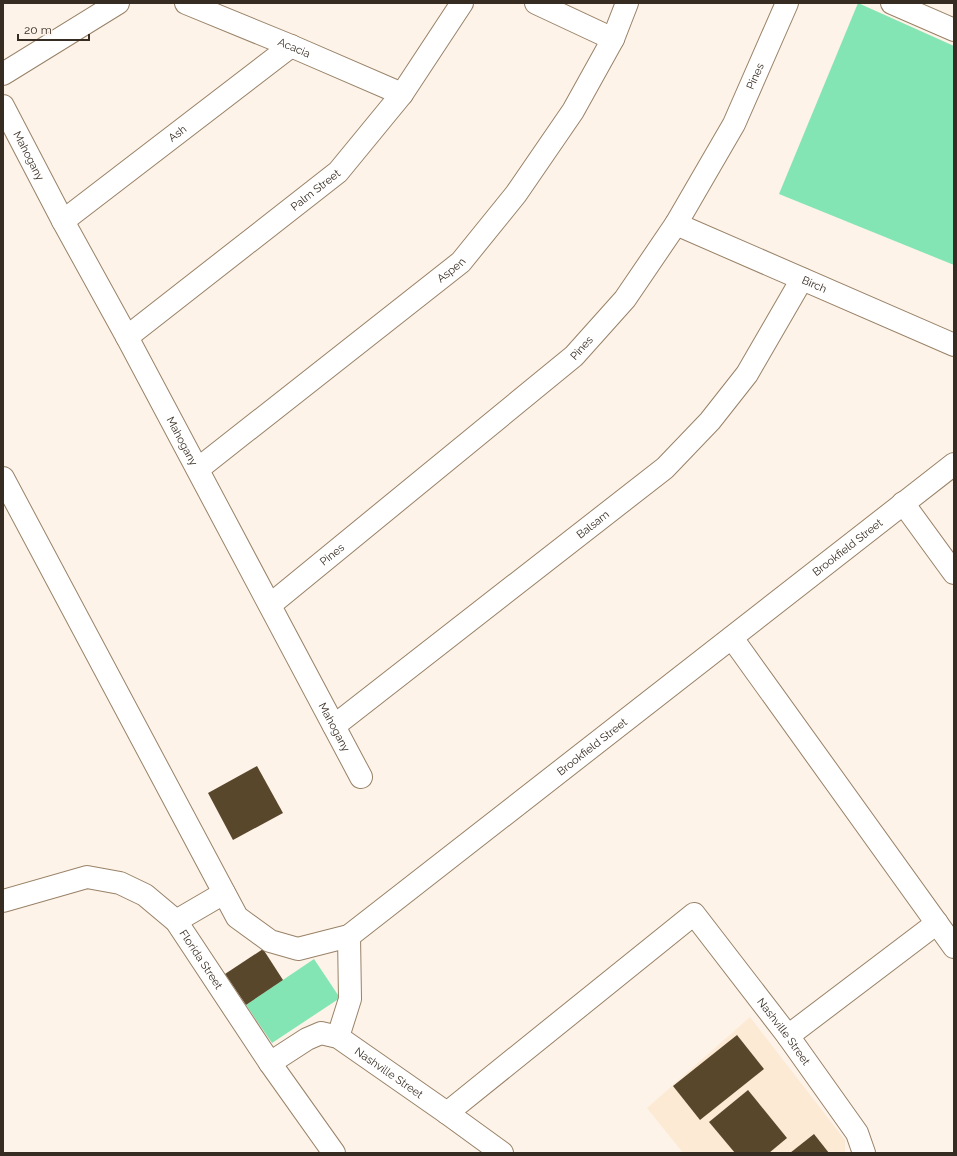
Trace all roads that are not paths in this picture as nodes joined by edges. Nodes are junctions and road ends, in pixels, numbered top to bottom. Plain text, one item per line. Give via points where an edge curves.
1 (118, 3) edge
2 (186, 3) edge
3 (462, 3) edge
4 (536, 3) edge
5 (627, 3) edge
6 (787, 3) edge
7 (892, 3) edge
8 (954, 30) edge
9 (613, 39) junction
10 (291, 46) junction
11 (3, 74) edge
12 (402, 94) junction
13 (3, 106) edge
14 (63, 221) junction
15 (676, 224) junction
16 (802, 279) junction
17 (127, 337) junction
18 (954, 344) edge
19 (954, 464) edge
20 (198, 469) junction
21 (3, 478) edge
22 (903, 504) junction
23 (954, 573) edge
24 (270, 604) junction
25 (732, 638) junction
26 (334, 726) junction
27 (361, 777) dead end
28 (224, 893) junction
29 (3, 901) edge
30 (176, 921) junction
31 (937, 923) junction
32 (349, 936) junction
33 (954, 947) edge
34 (788, 1036) junction
35 (338, 1037) junction
36 (270, 1063) junction
37 (448, 1113) junction
38 (334, 1153) edge
39 (502, 1153) edge
40 (864, 1153) edge

1 - 11 street
2 - 10 street, Acacia
3 - 12 street, Palm Street
4 - 9 street
5 - 9 street, Aspen
6 - 15 street, Pines via 734,124
7 - 8 street
9 - 20 street, Aspen via 568,117 516,194 461,262
10 - 12 street, Acacia
10 - 14 street, Ash
12 - 17 street, Palm Street via 338,172
13 - 14 street, Mahogany
14 - 17 street, Mahogany
15 - 16 street, Birch
15 - 24 street, Pines via 625,299 574,356
16 - 18 street, Birch
16 - 26 street, Balsam via 747,374 710,421 665,468
17 - 20 street, Mahogany
19 - 22 street, Brookfield Street
20 - 24 street, Mahogany
21 - 28 street, Brookfield Street
22 - 23 street
22 - 25 street, Brookfield Street
24 - 26 street, Mahogany
25 - 31 street
25 - 32 street, Brookfield Street
26 - 27 street, Mahogany
28 - 30 street
28 - 32 street, Brookfield Street via 237,917 270,941 298,949
29 - 30 street, Florida Street via 87,877 120,883 145,895
30 - 36 street, Florida Street
31 - 33 street
31 - 34 street
32 - 35 street via 350,998
34 - 37 street, Nashville Street via 694,914
34 - 40 street, Nashville Street via 857,1133
35 - 36 street, Nashville Street via 321,1033
35 - 37 street, Nashville Street
36 - 38 street, Florida Street
37 - 39 street, Nashville Street

